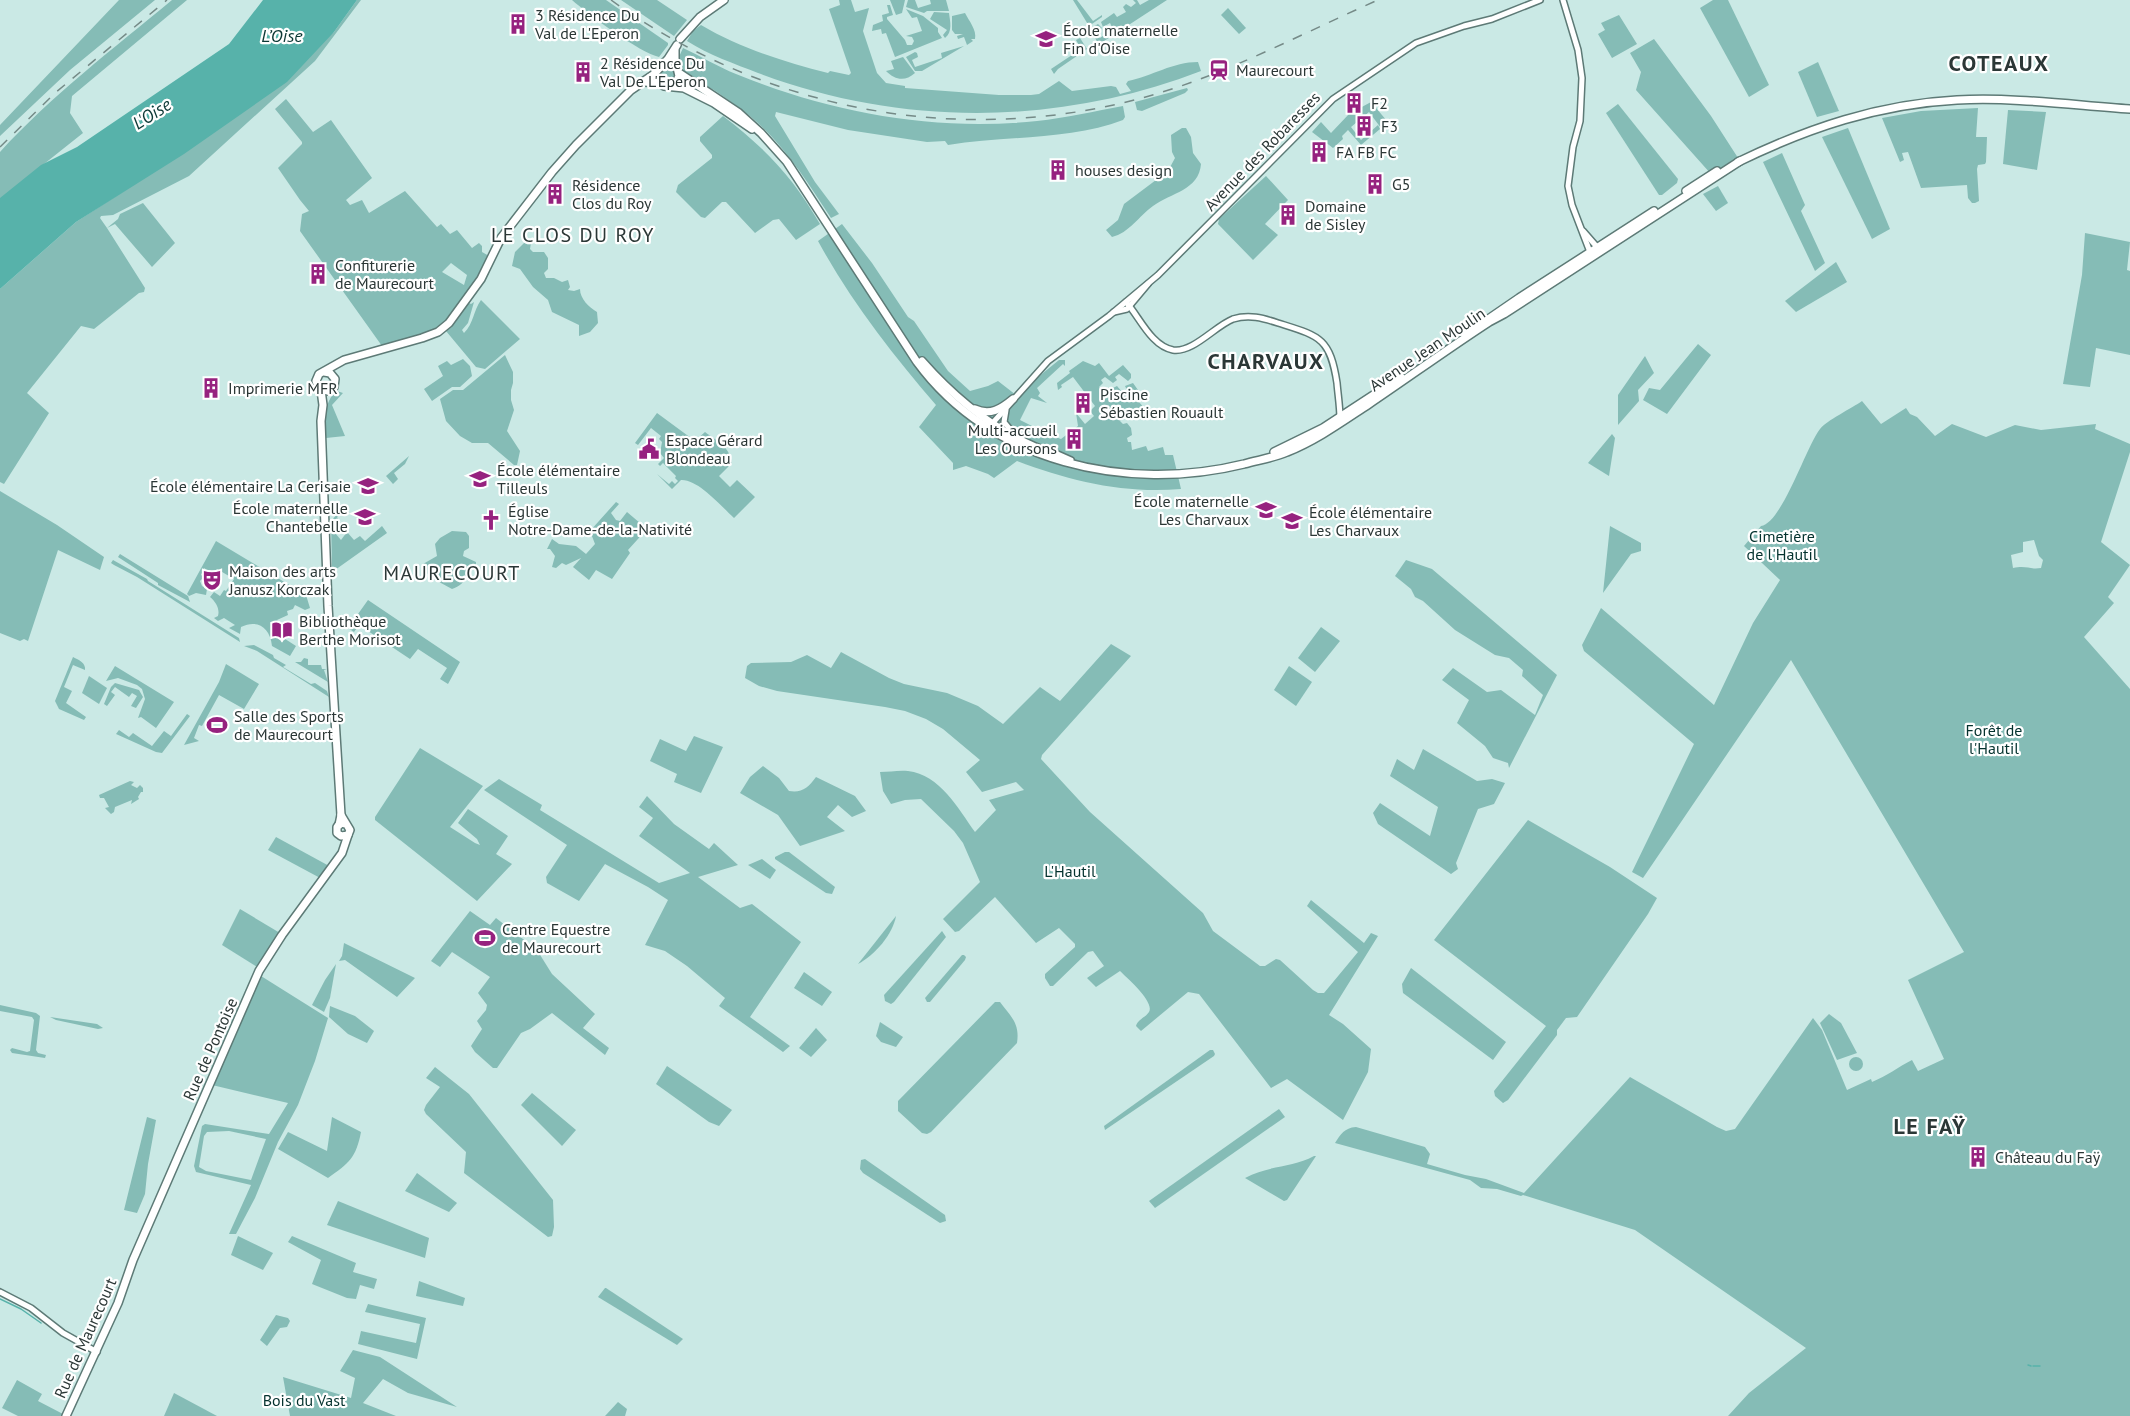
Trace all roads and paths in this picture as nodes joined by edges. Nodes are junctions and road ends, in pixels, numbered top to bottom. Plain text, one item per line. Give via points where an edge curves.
1 (1540, 0) edge
2 (1563, 0) edge
3 (723, 1) edge
4 (680, 39) dead end
5 (664, 63) junction
6 (678, 70) junction
7 (656, 71) junction
8 (642, 82) junction
9 (659, 83) junction
10 (670, 86) junction
11 (2130, 109) edge
12 (779, 152) junction
13 (1580, 227) junction
14 (1597, 250) junction
15 (1590, 252) junction
16 (1128, 307) junction
17 (902, 337) junction
18 (921, 360) junction
19 (339, 362) junction
20 (324, 372) junction
21 (333, 375) junction
22 (321, 390) junction
23 (330, 390) junction
24 (949, 398) junction
25 (1013, 399) junction
26 (1006, 409) junction
27 (323, 411) junction
28 (1340, 420) junction
29 (992, 424) junction
30 (1071, 460) junction
31 (1245, 464) junction
32 (1107, 471) junction
33 (343, 824) junction
34 (344, 835) junction
35 (129, 1271) joint
36 (0, 1292) edge
37 (97, 1352) junction
38 (66, 1416) edge

1 - 16 street, Avenue des Robaresses via 1416,43 1333,99 1198,237 1144,285
2 - 13 street via 1581,64 1580,121 1567,178
3 - 4 main road via 700,17
5 - 6 main road
5 - 6 main road via 677,45
5 - 7 main road
6 - 10 main road via 676,83
6 - 12 main road via 739,113
7 - 8 main road
7 - 9 main road
8 - 9 main road
8 - 19 main road via 552,172 501,238 487,268 453,319 438,332
9 - 10 main road
10 - 12 main road via 684,88 720,107
11 - 14 main road via 1958,100 1860,114 1740,161
12 - 17 main road
13 - 14 street
13 - 15 street
14 - 15 main road, Avenue Jean Moulin
14 - 28 main road, Avenue Jean Moulin
15 - 28 main road, Avenue Jean Moulin
16 - 25 street, Avenue des Robaresses via 1114,312 1048,361
16 - 28 street via 1159,343 1173,350 1189,347 1224,324 1244,317 1261,318 1311,334 1332,357
17 - 18 main road
17 - 24 main road via 925,372
18 - 25 main road via 978,411 997,411
18 - 29 main road via 954,395
19 - 20 main road
19 - 21 main road
20 - 21 main road
20 - 22 main road via 316,381
21 - 23 main road via 335,382
22 - 23 main road
22 - 27 main road
23 - 27 main road
24 - 29 street via 987,425
24 - 32 main road via 982,425 1017,445
25 - 26 street, Avenue des Robaresses
26 - 29 street, Avenue des Robaresses
26 - 30 street via 1004,422 1011,432
27 - 33 main road via 333,691
28 - 31 main road, Avenue Jean Moulin
28 - 31 main road, Avenue Jean Moulin via 1303,445
29 - 30 main road
30 - 32 main road
31 - 32 main road via 1179,475
33 - 34 main road via 350,830
33 - 34 main road via 337,831
34 - 35 main road, Rue de Pontoise via 342,852 259,971
35 - 37 main road, Rue de Maurecourt
36 - 37 street
37 - 38 main road, Rue de Maurecourt

